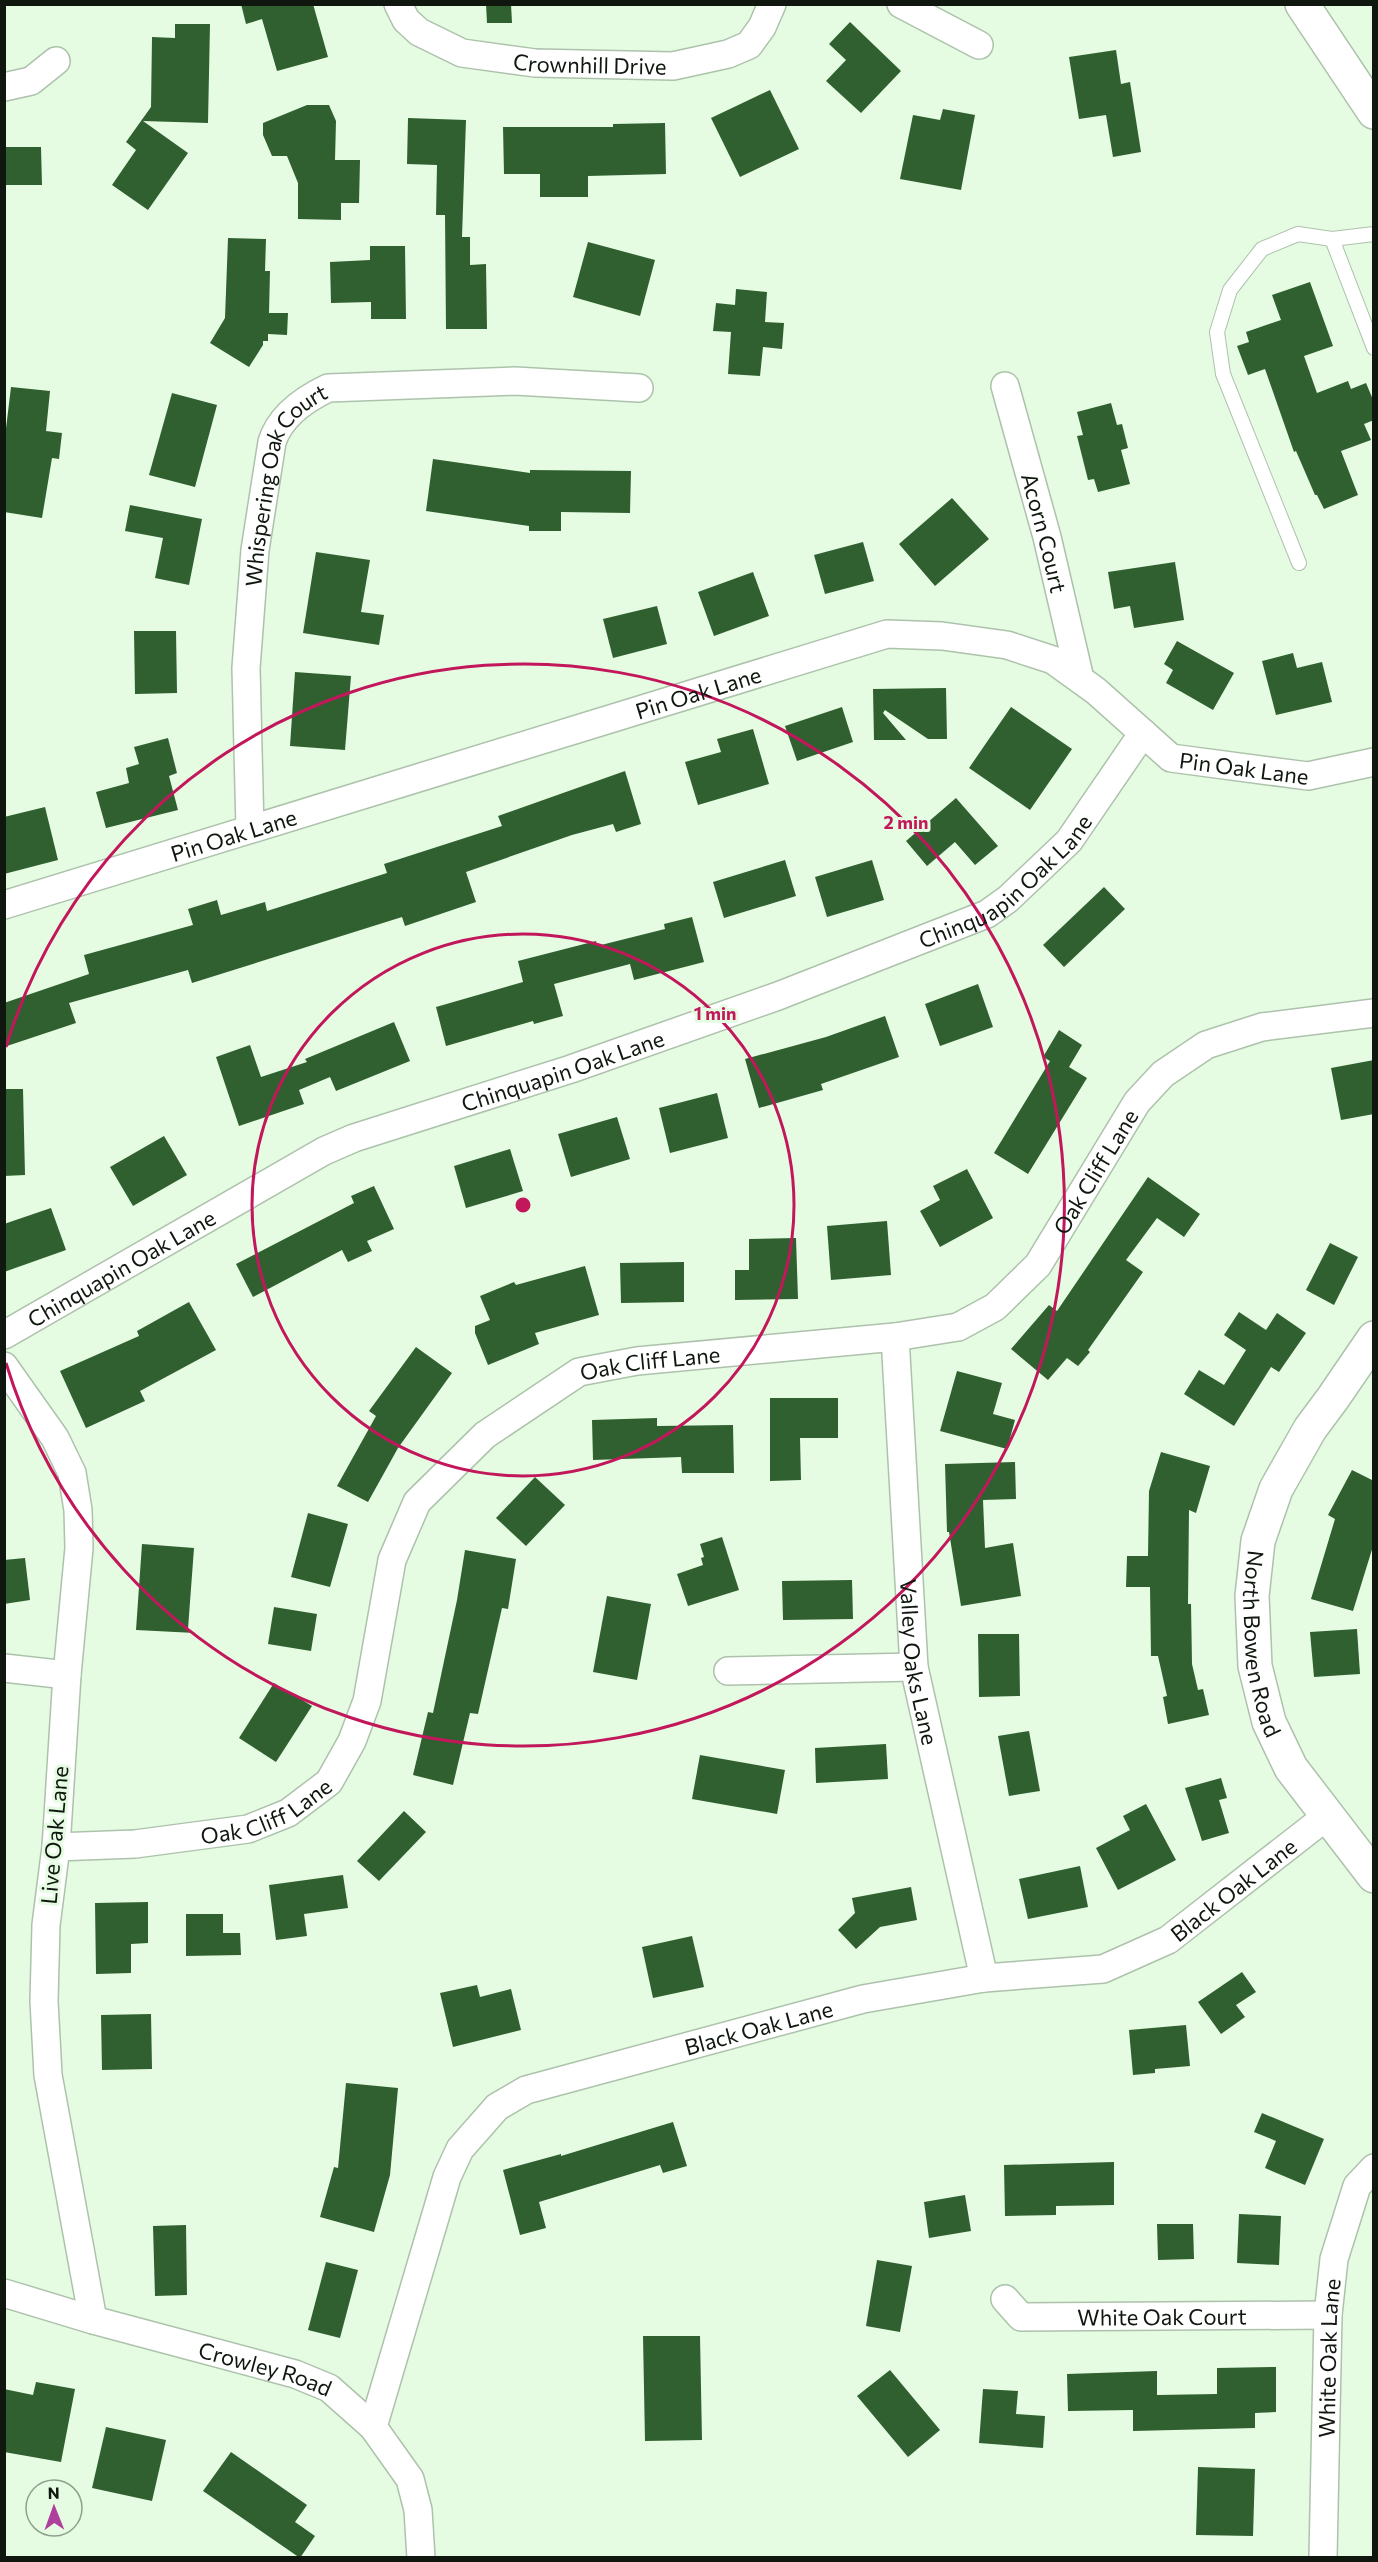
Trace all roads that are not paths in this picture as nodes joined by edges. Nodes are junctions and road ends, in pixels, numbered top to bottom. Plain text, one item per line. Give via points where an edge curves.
1 (398, 4) edge
2 (772, 4) edge
3 (901, 4) edge
4 (1302, 4) edge
5 (979, 45) dead end
6 (56, 61) dead end
7 (4, 87) edge
8 (1374, 112) edge
9 (1374, 234) edge
10 (1332, 239) junction
11 (1374, 348) edge
12 (1005, 386) dead end
13 (639, 388) dead end
14 (1299, 563) dead end
15 (1080, 679) junction
16 (1143, 734) junction
17 (1374, 762) edge
18 (250, 829) junction
19 (4, 905) edge
20 (1374, 1013) edge
21 (4, 1335) edge
22 (895, 1337) junction
23 (1374, 1338) edge
24 (4, 1366) edge
25 (914, 1667) junction
26 (4, 1668) edge
27 (728, 1671) dead end
28 (67, 1675) junction
29 (1327, 1816) junction
30 (56, 1847) junction
31 (1374, 1876) edge
32 (984, 1978) junction
33 (1374, 2168) edge
34 (4, 2293) edge
35 (1005, 2299) dead end
36 (1328, 2315) junction
37 (93, 2320) junction
38 (373, 2427) junction
39 (421, 2558) edge
40 (1323, 2558) edge

1 - 2 street, Crownhill Drive via 406,20 419,32 462,53 536,63 673,66 728,54 749,45
3 - 5 street
4 - 8 street
6 - 7 street via 32,81
9 - 10 lane
10 - 11 lane
10 - 14 lane via 1298,234 1262,249 1230,290 1217,332 1223,374
12 - 15 street, Acorn Court via 1047,537
13 - 18 street, Whispering Oak Court via 515,381 328,388 290,413 272,442 255,550 246,668
15 - 16 street, Pin Oak Lane
15 - 18 street, Pin Oak Lane via 1053,660 1007,645 942,636 887,634
16 - 17 street, Pin Oak Lane via 1171,758 1308,776
16 - 21 street, Chinquapin Oak Lane via 1069,841 1008,900 987,914 778,996 324,1150
18 - 19 street, Pin Oak Lane
20 - 22 street, Oak Cliff Lane via 1262,1027 1206,1045 1162,1074 1137,1102 1038,1265 1024,1279 995,1307 958,1327
22 - 25 street, Valley Oaks Lane
22 - 30 street, Oak Cliff Lane via 638,1361 579,1372 485,1435 417,1502 392,1560 367,1701 352,1741 328,1782 288,1813 248,1829 135,1844
23 - 29 street, North Bowen Road via 1310,1429 1276,1489 1258,1541 1252,1596 1255,1666 1269,1722 1291,1768
24 - 28 street, Live Oak Lane via 56,1438 72,1473 79,1548
25 - 27 street
25 - 32 street, Valley Oaks Lane
26 - 28 street
28 - 30 street, Live Oak Lane
29 - 31 street, North Bowen Road
29 - 32 street, Black Oak Lane via 1168,1940 1103,1969
30 - 37 street, Live Oak Lane via 46,1925 44,2001 48,2075
32 - 38 street, Black Oak Lane via 863,1999 526,2090 497,2107 460,2149 447,2177
33 - 36 street, White Oak Lane via 1357,2186 1334,2259
34 - 37 street, Crowley Road
35 - 36 street, White Oak Court via 1021,2318
36 - 40 street, White Oak Lane
37 - 38 street, Crowley Road via 295,2374 329,2388
38 - 39 street, Crowley Road via 411,2479 418,2510

